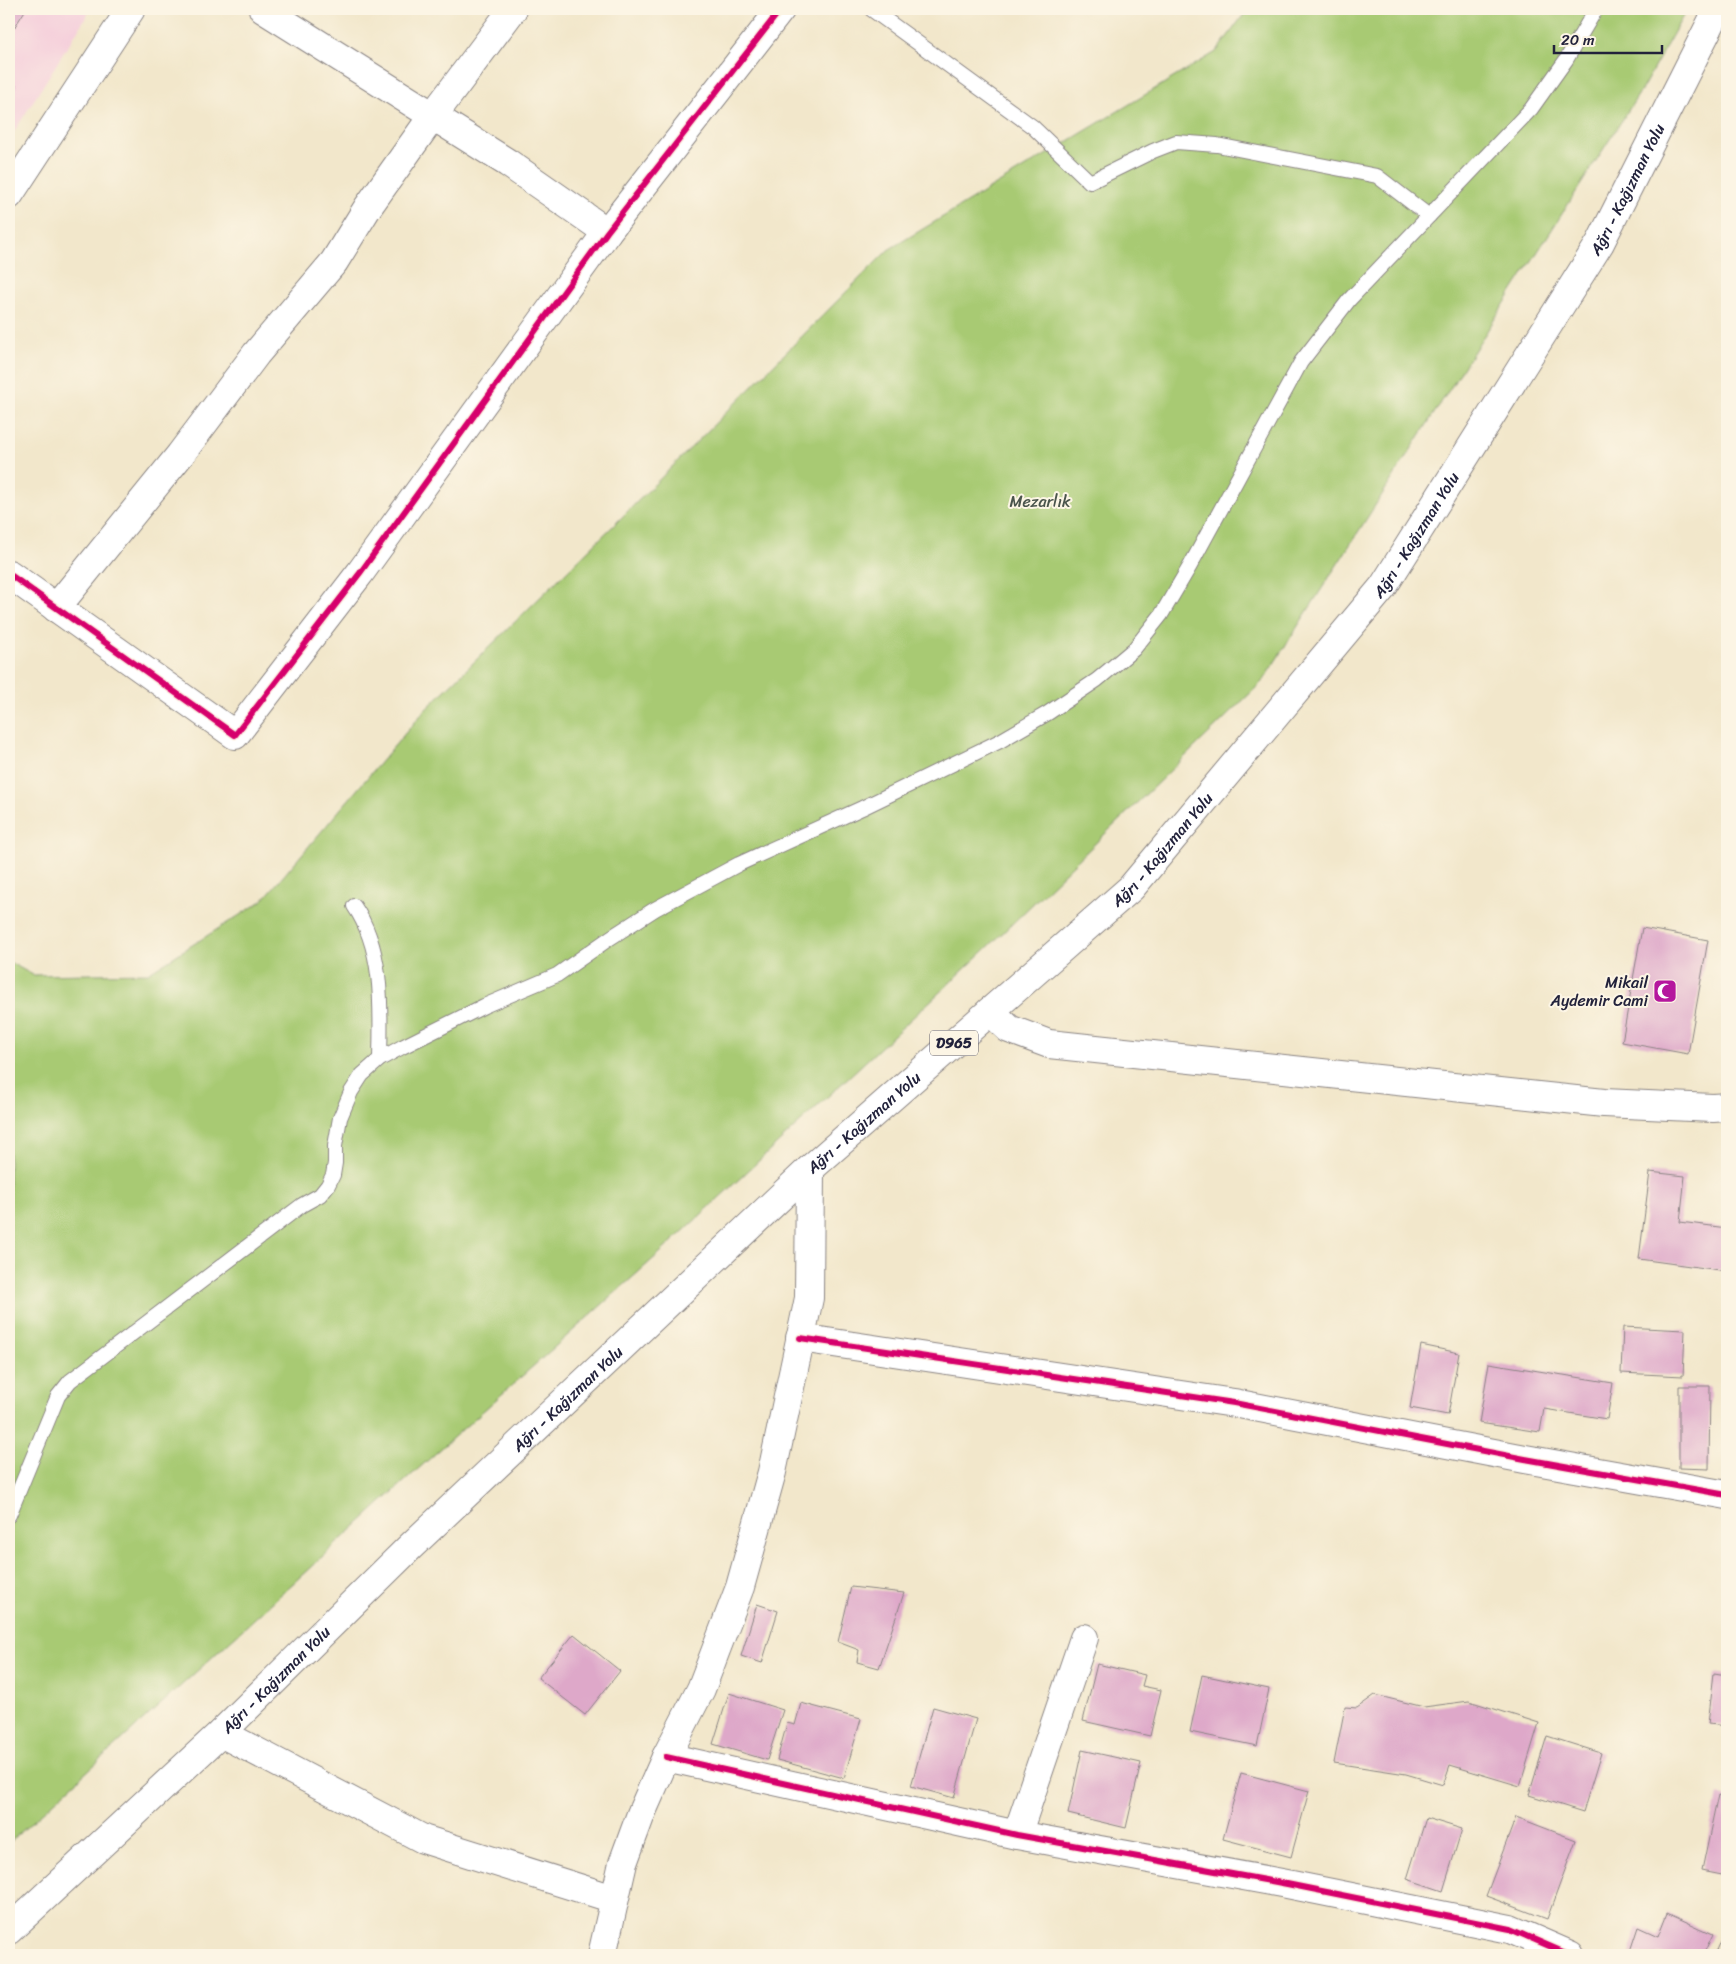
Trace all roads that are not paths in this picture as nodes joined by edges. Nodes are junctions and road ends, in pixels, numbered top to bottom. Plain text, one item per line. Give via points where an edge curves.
1 (131, 9) edge
2 (263, 9) edge
3 (513, 9) edge
4 (781, 9) edge
5 (871, 9) edge
6 (1596, 9) edge
7 (1718, 9) edge
8 (432, 117) junction
9 (9, 195) edge
10 (1429, 216) junction
11 (607, 232) junction
12 (9, 574) edge
13 (56, 608) junction
14 (354, 906) dead end
15 (990, 1011) junction
16 (380, 1059) junction
17 (1727, 1107) edge
18 (810, 1169) junction
19 (800, 1338) junction
20 (1727, 1494) edge
21 (9, 1515) edge
22 (1084, 1638) dead end
23 (221, 1733) junction
24 (666, 1756) junction
25 (1017, 1835) junction
26 (614, 1899) junction
27 (9, 1930) edge
28 (602, 1955) edge
29 (1570, 1955) edge

1 - 9 street
2 - 8 street
3 - 8 street
4 - 11 street
5 - 10 lane via 1033,127 1090,182 1176,142 1217,145 1377,176
6 - 10 lane via 1566,60 1531,109
7 - 15 street, Ağrı - Kağızman Yolu / D965 via 1600,243 1383,588 1131,888
8 - 11 street via 508,163
8 - 13 street via 368,207 334,262
10 - 16 lane via 1349,300 1301,362 1161,615 1134,649 1097,680 1000,741 740,864 655,909 557,976 467,1014
11 - 13 street via 360,574 235,735
12 - 13 street
14 - 16 lane via 372,940 380,993
15 - 17 street via 1009,1029 1049,1044 1604,1103
15 - 18 street, Ağrı - Kağızman Yolu / D965
16 - 21 lane via 362,1075 340,1118 328,1186 70,1381 58,1396
18 - 19 street via 809,1298
18 - 23 street, Ağrı - Kağızman Yolu / D965 via 410,1546
19 - 20 street via 1234,1403
19 - 24 street via 772,1472 740,1587 700,1689
22 - 25 street
23 - 26 street via 423,1839
23 - 27 street, Ağrı - Kağızman Yolu / D965
24 - 25 street
24 - 26 street via 623,1863
25 - 29 street via 1287,1884 1510,1930
26 - 28 street

